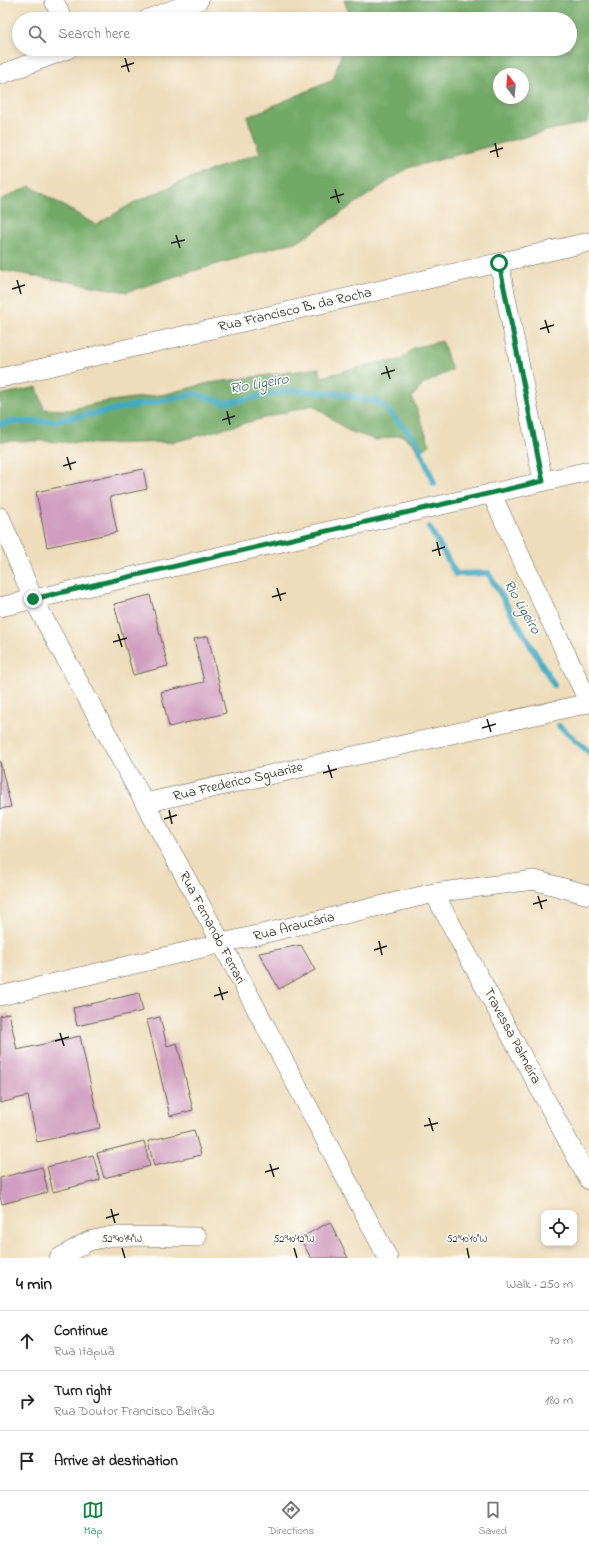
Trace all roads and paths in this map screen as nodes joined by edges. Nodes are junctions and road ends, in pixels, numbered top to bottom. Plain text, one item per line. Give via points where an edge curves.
1 (54, 0) edge
2 (199, 0) edge
3 (59, 12) edge
4 (167, 12) edge
5 (50, 56) edge
6 (0, 75) edge
7 (589, 242) edge
8 (499, 263) junction
9 (0, 378) edge
10 (589, 471) edge
11 (543, 481) junction
12 (491, 493) junction
13 (0, 517) edge
14 (33, 599) junction
15 (0, 607) edge
16 (589, 703) edge
17 (145, 803) junction
18 (434, 893) junction
19 (589, 894) edge
20 (222, 944) junction
21 (0, 996) edge
22 (589, 1180) edge
23 (197, 1237) dead end
24 (59, 1258) edge
25 (388, 1258) edge

1 - 3 street
2 - 4 street
5 - 6 street
7 - 8 street, Rua Francisco B. da Rocha
8 - 9 street, Rua Francisco B. da Rocha
8 - 11 street
10 - 11 street
11 - 12 street
12 - 14 street
12 - 16 street
13 - 14 street, Rua Fernando Ferrari
14 - 15 street
14 - 17 street, Rua Fernando Ferrari
16 - 17 street, Rua Frederico Sguarize
17 - 20 street, Rua Fernando Ferrari
18 - 19 street, Rua Araucária via 534,880
18 - 20 street, Rua Araucária
18 - 22 street, Travessa Palmeira
20 - 21 street, Rua Araucária
20 - 25 street, Rua Fernando Ferrari
23 - 24 street via 112,1236 89,1241

